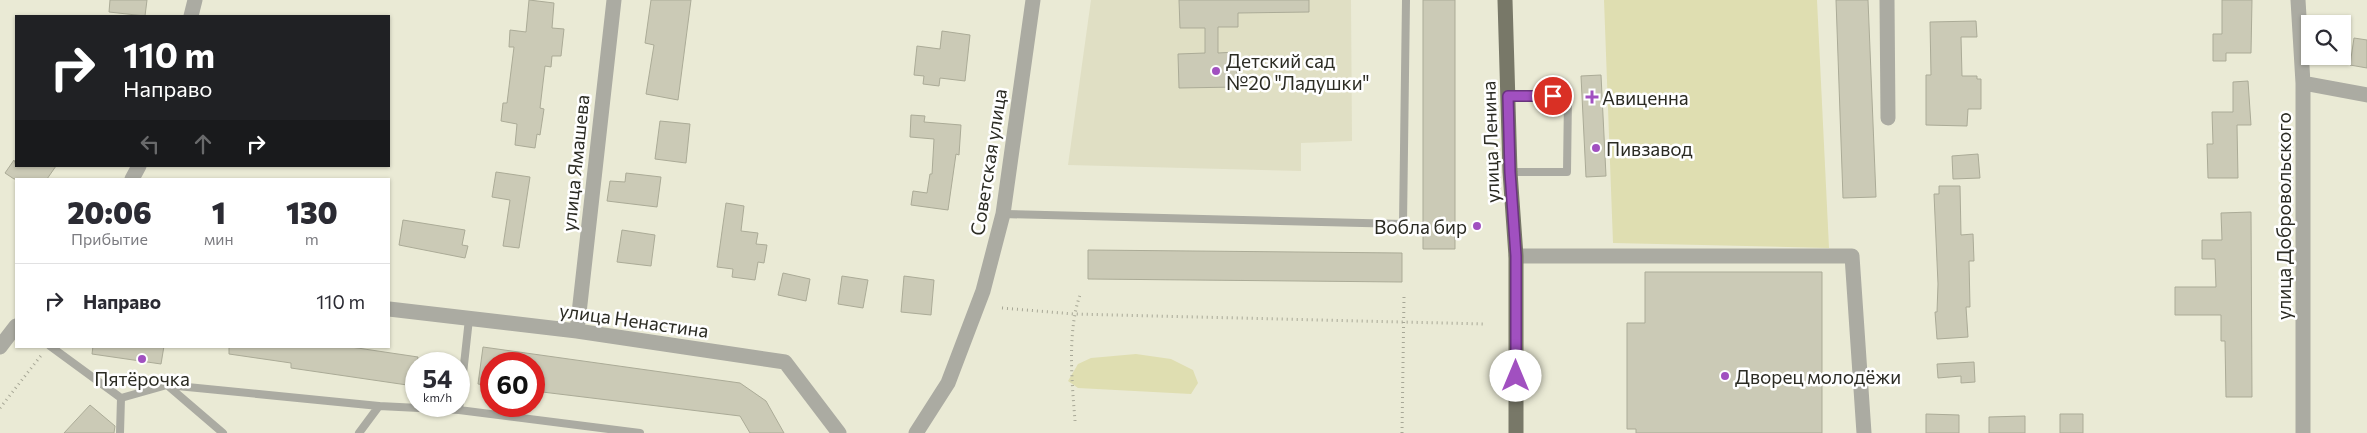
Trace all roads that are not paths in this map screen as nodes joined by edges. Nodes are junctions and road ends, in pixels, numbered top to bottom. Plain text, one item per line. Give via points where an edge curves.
1 (194, 0) edge
2 (614, 0) edge
3 (1033, 0) edge
4 (1406, 0) edge
5 (1505, 0) edge
6 (1887, 0) edge
7 (2298, 0) edge
8 (191, 15) edge
9 (2303, 83) junction
10 (2367, 95) edge
11 (1508, 96) junction
12 (1888, 118) dead end
13 (1510, 172) junction
14 (1004, 214) junction
15 (1516, 256) junction
16 (390, 310) edge
17 (469, 319) junction
18 (15, 327) edge
19 (577, 331) junction
20 (0, 347) edge
21 (52, 348) edge
22 (465, 352) edge
23 (168, 385) junction
24 (122, 398) junction
25 (379, 406) junction
26 (405, 407) edge
27 (470, 411) edge
28 (120, 433) edge
29 (223, 433) edge
30 (359, 433) edge
31 (640, 433) edge
32 (839, 433) edge
33 (916, 433) edge
34 (1516, 433) edge
35 (1864, 433) edge
36 (2304, 433) edge

1 - 8 street
2 - 19 street, улица Ямашева
3 - 14 street, Советская улица
4 - 14 lane via 1404,224
5 - 11 main road, улица Ленина
6 - 12 street
7 - 9 street, улица Добровольского
9 - 10 street
9 - 36 street, улица Добровольского
11 - 13 main road, улица Ленина
11 - 13 lane via 1568,96 1568,172
13 - 15 main road, улица Ленина
14 - 33 street, Советская улица via 983,291 948,383
15 - 34 main road, улица Ленина
15 - 35 street via 1852,256
16 - 17 street, улица Ненастина
17 - 19 street, улица Ненастина
17 - 22 lane
18 - 20 street
19 - 32 street, улица Ненастина via 785,362
21 - 24 lane
23 - 24 lane
23 - 25 lane
23 - 29 lane
24 - 28 lane
25 - 26 lane
25 - 30 lane
27 - 31 lane

